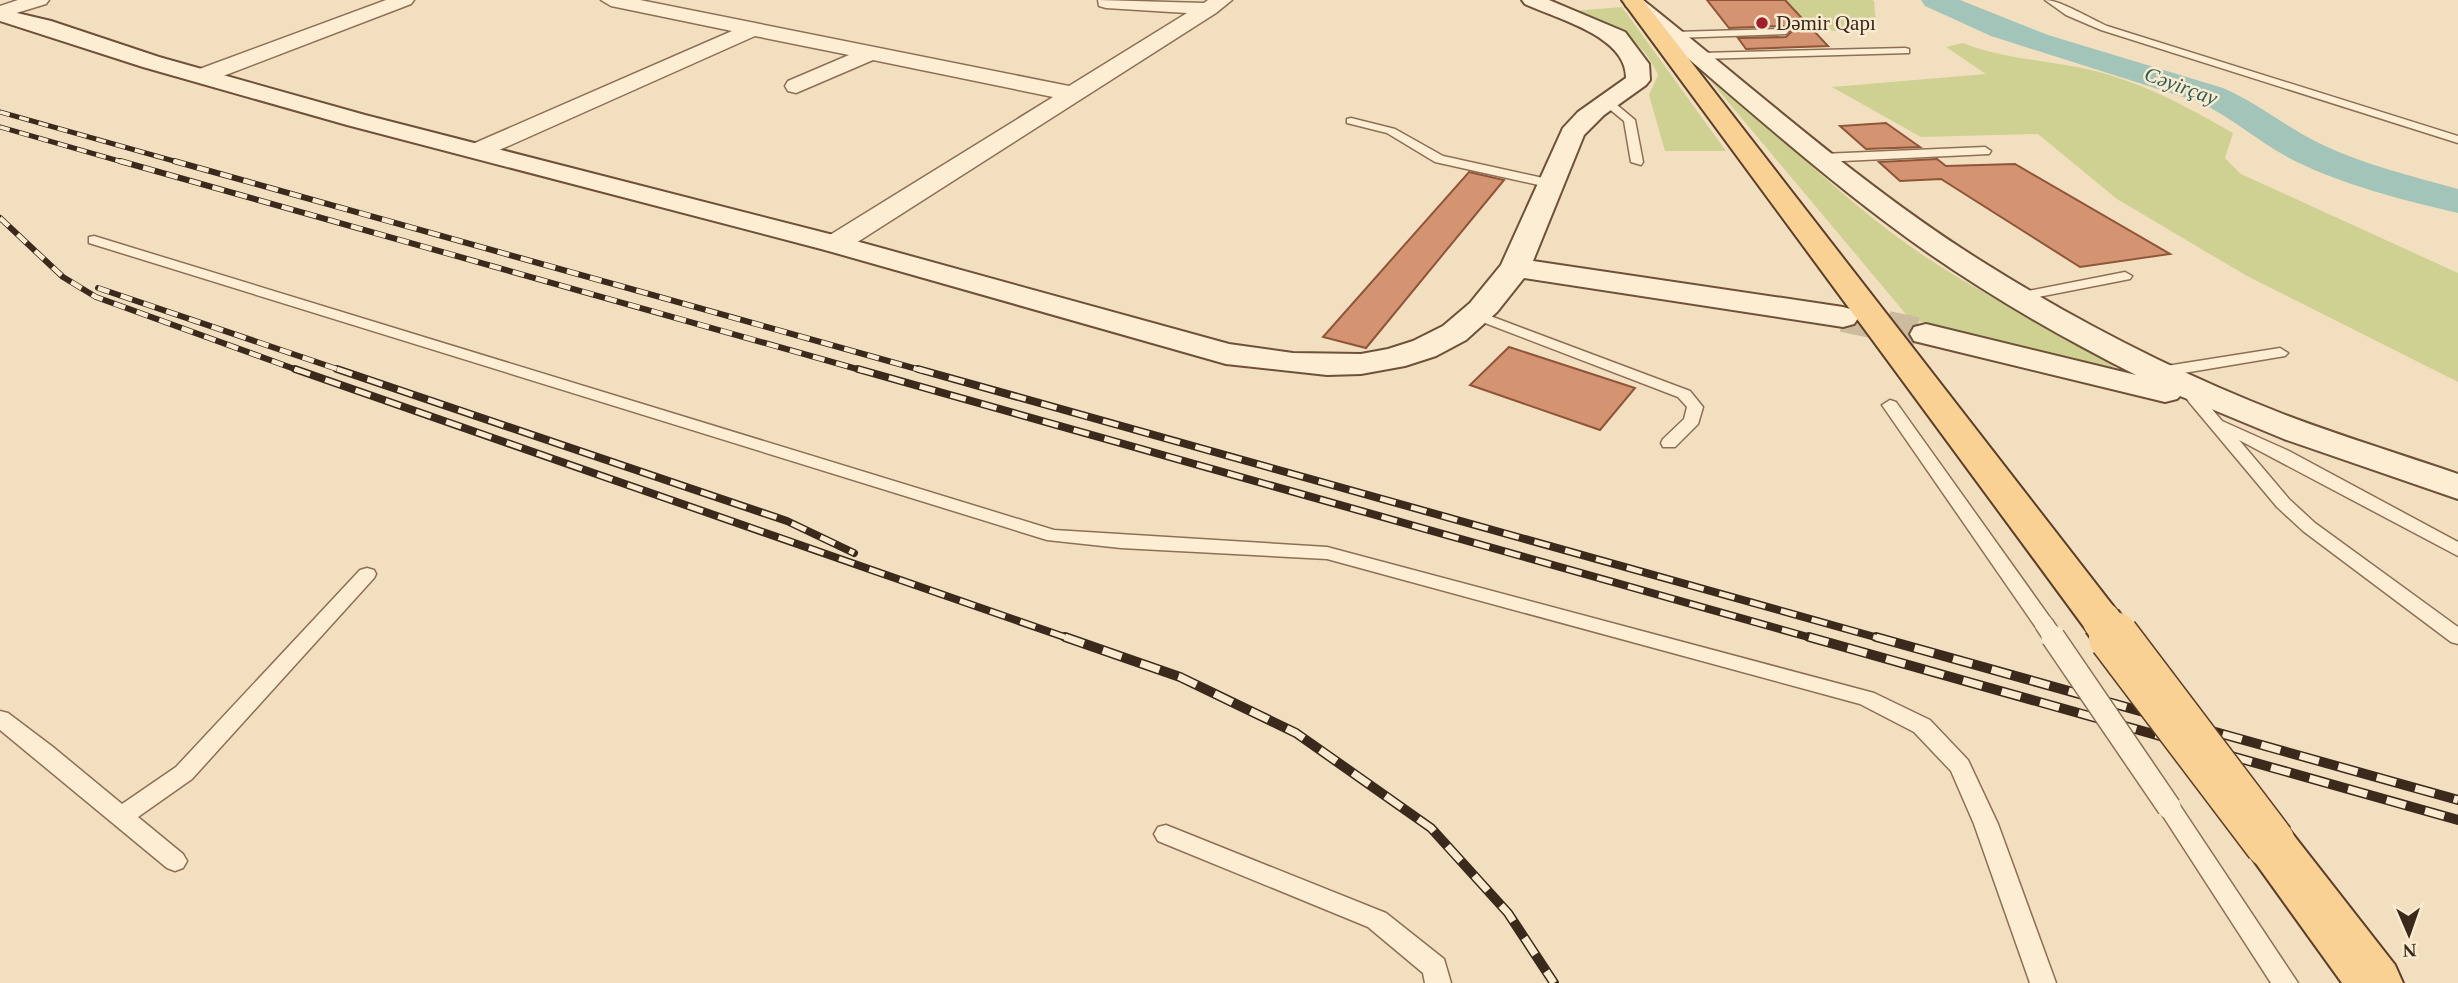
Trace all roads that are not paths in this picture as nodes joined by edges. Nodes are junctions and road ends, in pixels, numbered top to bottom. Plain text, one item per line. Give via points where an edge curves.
1 (39, 0) edge
2 (404, 0) edge
3 (611, 0) edge
4 (693, 0) edge
5 (1532, 0) edge
6 (2050, 0) edge
7 (1634, 1) edge
8 (1106, 2) dead end
9 (1215, 4) edge
10 (667, 12) junction
11 (0, 14) edge
12 (753, 29) junction
13 (1783, 32) dead end
14 (1675, 35) junction
15 (1905, 51) dead end
16 (871, 53) junction
17 (1699, 56) junction
18 (202, 76) junction
19 (796, 86) dead end
20 (1073, 94) junction
21 (1606, 101) junction
22 (1351, 121) dead end
23 (2458, 140) edge
24 (478, 151) junction
25 (1985, 151) dead end
26 (1822, 158) junction
27 (1637, 162) dead end
28 (1552, 184) junction
29 (94, 240) dead end
30 (835, 244) junction
31 (1515, 268) junction
32 (2125, 276) dead end
33 (2018, 297) junction
34 (1477, 315) junction
35 (1843, 317) tunnel mouth
36 (1926, 334) tunnel mouth
37 (2280, 353) dead end
38 (2160, 372) junction
39 (1890, 405) dead end
40 (2218, 411) junction
41 (1669, 443) dead end
42 (2458, 486) edge
43 (2458, 550) edge
44 (367, 574) dead end
45 (2458, 637) edge
46 (0, 719) edge
47 (119, 818) junction
48 (1166, 834) dead end
49 (175, 861) dead end
50 (1438, 983) edge
51 (2043, 983) edge
52 (2285, 983) edge
53 (2375, 983) edge

1 - 11 street
2 - 18 street
3 - 10 street
4 - 10 street
5 - 21 main road via 1602,29 1625,45 1638,64 1638,80
6 - 23 lane via 2104,28
7 - 14 main road
7 - 53 main road, bridge
8 - 9 street
9 - 20 street
10 - 12 street
11 - 18 main road
12 - 16 street
12 - 24 street
13 - 14 lane
14 - 17 main road
15 - 17 lane
16 - 19 street
16 - 20 street
17 - 26 main road
18 - 24 main road
20 - 30 street
21 - 27 lane via 1629,120
21 - 28 main road via 1571,134
22 - 28 lane via 1391,131 1439,159
24 - 30 main road
25 - 26 lane
26 - 33 main road via 1938,246
28 - 31 main road
29 - 51 lane via 1042,533 1091,541 1327,553 1867,698 1922,726 1960,766 1986,824
30 - 34 main road via 1226,354 1286,364 1336,367 1388,361 1419,353
31 - 34 main road
31 - 35 main road
32 - 33 lane
33 - 38 main road
34 - 41 lane via 1684,394 1695,407 1692,421
36 - 40 main road
37 - 38 lane
38 - 40 main road
39 - 52 lane, bridge via 2044,624
40 - 42 main road
40 - 43 lane via 2283,455
40 - 45 lane via 2266,485 2309,527
44 - 47 lane via 184,773
46 - 47 lane
47 - 49 lane
48 - 50 lane via 1377,920 1435,967

